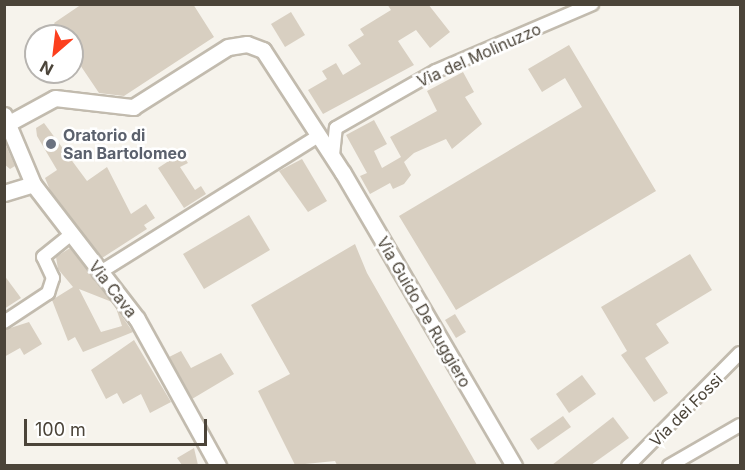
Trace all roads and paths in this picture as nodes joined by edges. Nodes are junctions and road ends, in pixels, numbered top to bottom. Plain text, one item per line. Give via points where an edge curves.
1 (592, 4) edge
2 (7, 119) edge
3 (317, 137) junction
4 (333, 158) junction
5 (33, 184) junction
6 (4, 193) edge
7 (71, 234) junction
8 (99, 273) junction
9 (4, 322) edge
10 (741, 353) edge
11 (741, 425) edge
12 (218, 465) edge
13 (514, 465) edge
14 (628, 465) edge
15 (669, 465) edge

1 - 4 street, Via del Molinuzzo via 436,71 336,128 331,136
2 - 3 street, Via Guido De Ruggiero via 55,98 133,107 228,47 247,44 263,50
2 - 5 street, Via Cava
3 - 4 street, Via Guido De Ruggiero
3 - 8 street
4 - 13 street, Via Guido De Ruggiero
5 - 6 street
5 - 7 street, Via Cava
7 - 8 street, Via Cava
7 - 9 street via 43,257 53,278 48,293
8 - 12 street, Via Cava via 137,319
10 - 14 street, Via dei Fossi
11 - 15 street

